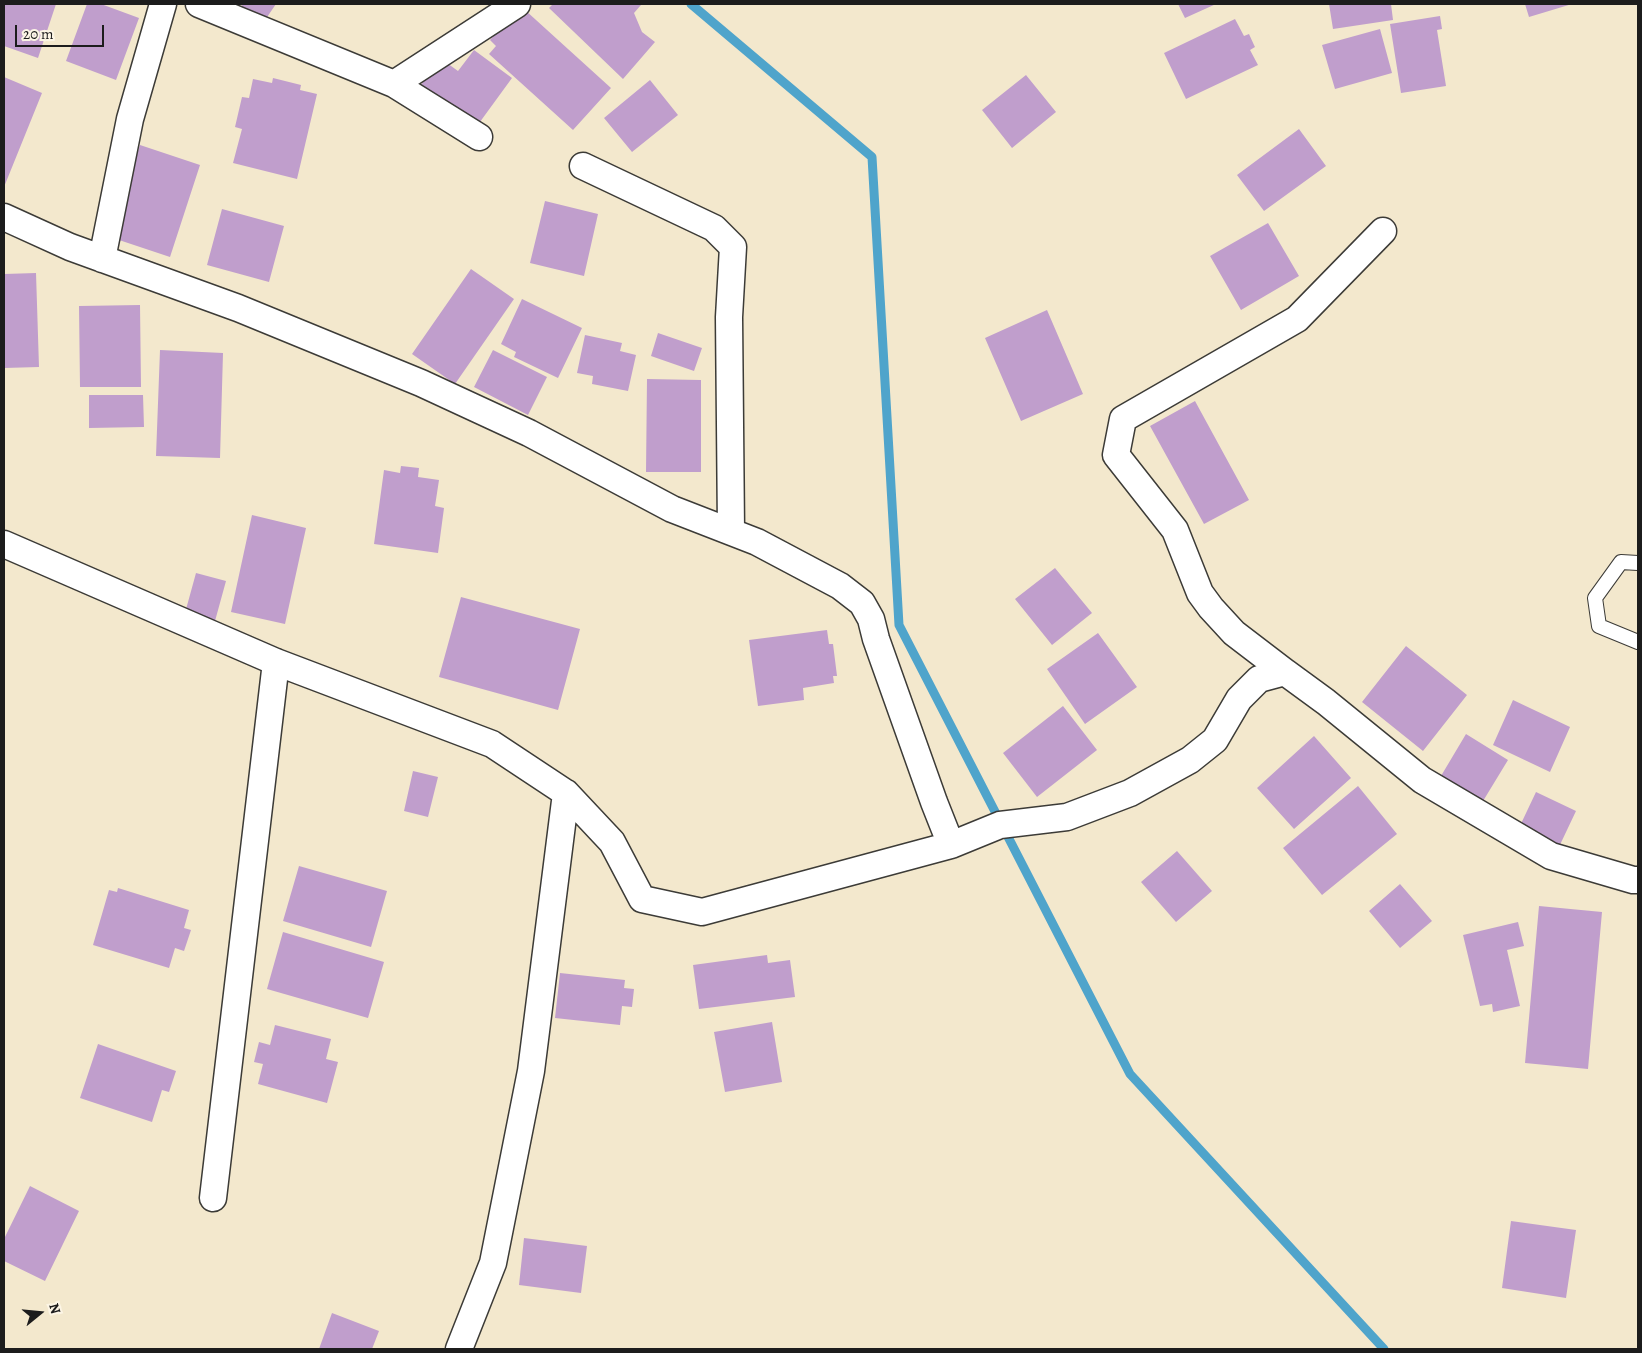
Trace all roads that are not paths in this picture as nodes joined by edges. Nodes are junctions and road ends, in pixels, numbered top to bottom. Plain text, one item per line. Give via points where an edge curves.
1 (163, 4) edge
2 (199, 4) edge
3 (517, 4) edge
4 (394, 84) junction
5 (479, 137) dead end
6 (583, 166) dead end
7 (4, 217) edge
8 (1383, 231) dead end
9 (102, 259) junction
10 (730, 531) junction
11 (4, 544) edge
12 (1638, 563) edge
13 (1638, 642) edge
14 (276, 662) junction
15 (1285, 672) junction
16 (566, 793) junction
17 (952, 845) junction
18 (1638, 880) edge
19 (213, 1198) dead end
20 (459, 1349) edge

1 - 9 street via 130,119
2 - 4 street
3 - 4 street
4 - 5 street
6 - 10 street via 714,228 732,247 729,317
7 - 9 street
8 - 15 street via 1297,319 1123,420 1116,455 1175,530 1200,593 1234,633
9 - 10 street via 238,308 422,383 529,433 672,509
10 - 17 street via 758,542 840,586 862,603 871,618 934,802
11 - 14 street
12 - 13 lane via 1621,562 1595,598 1599,626
14 - 16 street via 492,744
14 - 19 street
15 - 17 street via 1259,679 1239,699 1215,740 1190,760 1130,793 1068,817 1000,825
15 - 18 street via 1422,780 1551,856
16 - 17 street via 612,842 642,899 702,912
16 - 20 street via 531,1071 493,1263

